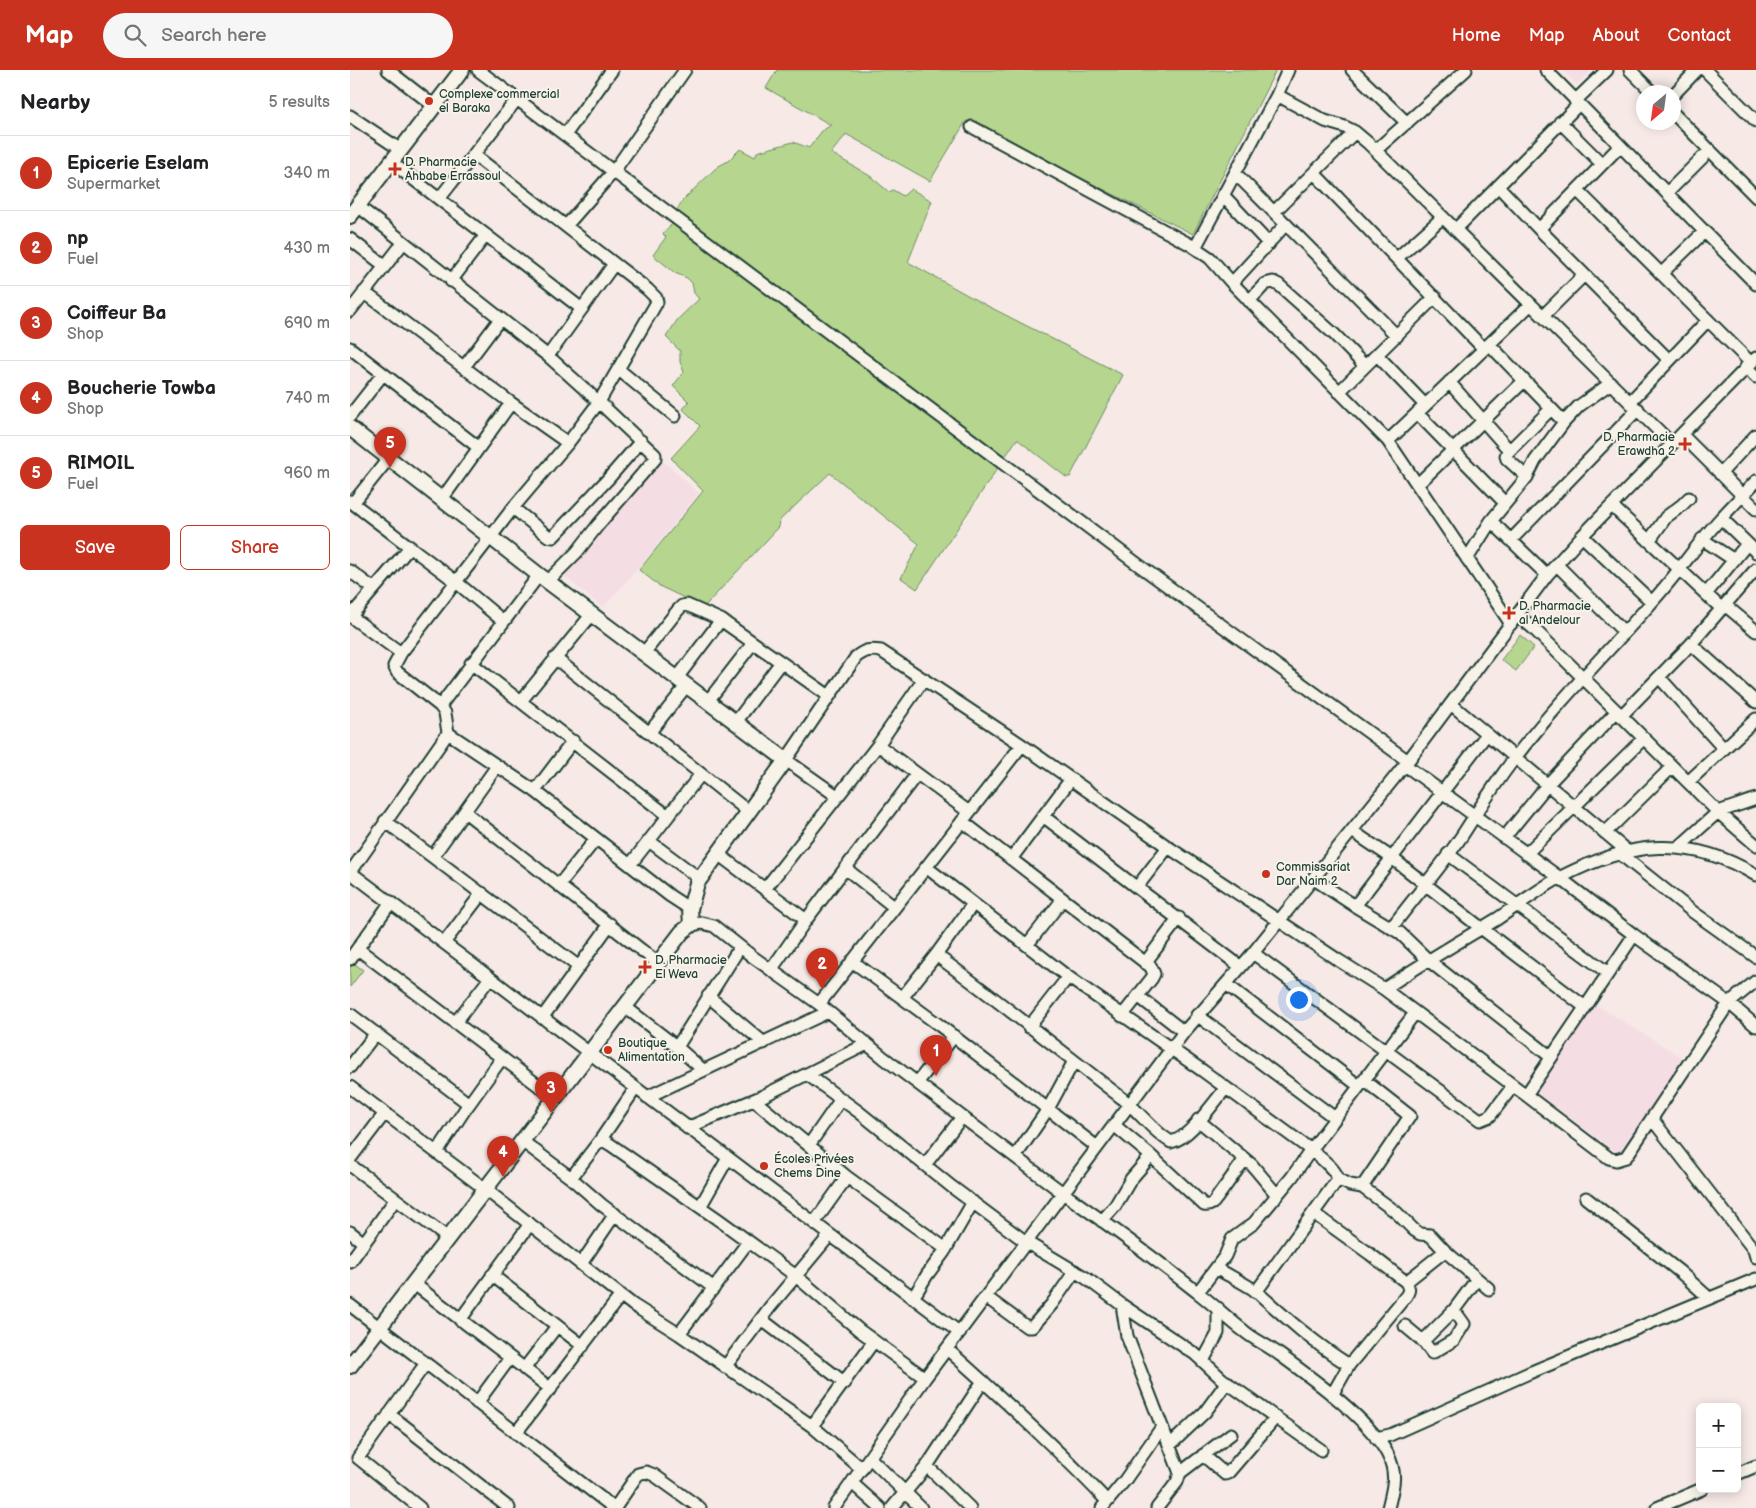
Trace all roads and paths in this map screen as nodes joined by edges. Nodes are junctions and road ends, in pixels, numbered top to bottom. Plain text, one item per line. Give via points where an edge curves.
1 (388, 70) edge
2 (462, 70) edge
3 (478, 70) edge
4 (684, 70) edge
5 (1288, 70) edge
6 (1466, 70) edge
7 (1546, 70) edge
8 (1607, 70) edge
9 (1630, 70) edge
10 (1697, 70) edge
11 (1705, 70) edge
12 (1356, 71) edge
13 (608, 72) edge
14 (1645, 85) edge
15 (1681, 87) edge
16 (1277, 95) junction
17 (517, 99) junction
18 (1577, 102) junction
19 (434, 106) junction
20 (350, 116) edge
21 (1681, 121) edge
22 (1756, 121) edge
23 (1560, 122) junction
24 (1407, 123) junction
25 (972, 127) dead end
26 (1355, 132) junction
27 (565, 135) junction
28 (1620, 146) junction
29 (401, 150) junction
30 (1376, 150) junction
31 (1710, 150) junction
32 (474, 155) junction
33 (391, 162) junction
34 (1602, 164) junction
35 (614, 171) junction
36 (1235, 173) junction
37 (1314, 173) junction
38 (1498, 186) junction
39 (1577, 190) junction
40 (1666, 193) junction
41 (1223, 195) junction
42 (1756, 198) edge
43 (439, 199) junction
44 (354, 211) edge
45 (1274, 212) junction
46 (1443, 217) junction
47 (1286, 224) junction
48 (566, 226) junction
49 (1456, 229) junction
50 (1538, 229) junction
51 (1705, 231) junction
52 (486, 235) junction
53 (350, 239) edge
54 (403, 243) junction
55 (1268, 244) junction
56 (1195, 248) junction
57 (1398, 258) junction
58 (614, 264) junction
59 (385, 266) junction
60 (1661, 274) junction
61 (1584, 275) junction
62 (1754, 278) edge
63 (451, 281) junction
64 (1232, 283) junction
65 (364, 292) junction
66 (1435, 297) junction
67 (1249, 301) junction
68 (1531, 304) junction
69 (582, 309) junction
70 (350, 311) edge
71 (1543, 316) junction
72 (500, 319) junction
73 (1708, 320) junction
74 (1397, 336) junction
75 (1486, 346) junction
76 (350, 348) edge
77 (1377, 355) junction
78 (548, 356) junction
79 (1669, 360) junction
80 (1751, 363) edge
81 (1365, 366) junction
82 (464, 367) junction
83 (618, 369) junction
84 (383, 374) junction
85 (1756, 377) edge
86 (1524, 381) junction
87 (1449, 382) junction
88 (1611, 383) junction
89 (1339, 392) junction
90 (599, 402) junction
91 (511, 403) junction
92 (1634, 405) junction
93 (1421, 409) junction
94 (1551, 409) junction
95 (350, 416) edge
96 (675, 416) dead end
97 (1483, 421) junction
98 (1564, 422) junction
99 (350, 428) edge
100 (1682, 435) junction
101 (1756, 435) edge
102 (641, 441) junction
103 (1388, 441) junction
104 (568, 443) junction
105 (1672, 444) junction
106 (478, 448) junction
107 (1453, 450) junction
108 (1509, 450) junction
109 (388, 458) junction
110 (1720, 474) junction
111 (1527, 477) junction
112 (1756, 482) edge
113 (1418, 484) junction
114 (1742, 496) junction
115 (1690, 498) dead end
116 (442, 499) junction
117 (351, 502) edge
118 (1505, 503) junction
119 (1612, 506) junction
120 (513, 508) junction
121 (1756, 509) edge
122 (1721, 518) junction
123 (1491, 521) junction
124 (1582, 536) junction
125 (490, 537) junction
126 (1702, 539) junction
127 (1511, 540) junction
128 (1649, 541) junction
129 (1747, 544) junction
130 (410, 547) junction
131 (1756, 552) edge
132 (1467, 559) junction
133 (1734, 560) junction
134 (1556, 564) junction
135 (1680, 569) junction
136 (1756, 570) edge
137 (350, 571) edge
138 (1547, 575) junction
139 (544, 578) junction
140 (455, 582) junction
141 (374, 589) junction
142 (1706, 594) junction
143 (1652, 602) junction
144 (1723, 607) junction
145 (1518, 613) junction
146 (592, 614) junction
147 (350, 617) edge
148 (721, 620) junction
149 (503, 621) junction
150 (1511, 624) junction
151 (1756, 631) edge
152 (1624, 632) junction
153 (754, 642) junction
154 (1691, 644) junction
155 (401, 653) junction
156 (644, 653) junction
157 (555, 658) junction
158 (781, 662) junction
159 (471, 663) junction
160 (1582, 677) junction
161 (1659, 677) junction
162 (924, 679) junction
163 (682, 682) junction
164 (829, 696) junction
165 (521, 701) junction
166 (708, 701) junction
167 (1756, 702) edge
168 (1451, 704) junction
169 (440, 706) junction
170 (1619, 713) junction
171 (1756, 719) edge
172 (736, 722) junction
173 (448, 733) junction
174 (649, 733) junction
175 (1487, 734) junction
176 (1644, 738) junction
177 (573, 741) junction
178 (878, 745) junction
179 (1022, 745) junction
180 (1724, 748) junction
181 (1516, 757) junction
182 (786, 760) junction
183 (1407, 763) junction
184 (497, 766) junction
185 (1672, 766) junction
186 (701, 774) junction
187 (917, 774) junction
188 (1071, 779) junction
189 (1688, 782) junction
190 (1548, 784) junction
191 (536, 791) junction
192 (1442, 792) junction
193 (837, 796) junction
194 (1756, 799) edge
195 (1574, 806) junction
196 (464, 812) junction
197 (749, 812) junction
198 (1718, 812) junction
199 (668, 816) junction
200 (965, 816) junction
201 (1043, 816) junction
202 (1474, 816) junction
203 (385, 821) junction
204 (1352, 831) junction
205 (1605, 833) junction
206 (596, 838) junction
207 (1504, 838) junction
208 (649, 841) junction
209 (1756, 845) edge
210 (1168, 847) junction
211 (1679, 847) junction
212 (1623, 852) junction
213 (718, 854) junction
214 (1448, 854) junction
215 (1526, 854) junction
216 (433, 856) junction
217 (1392, 858) junction
218 (1011, 859) junction
219 (630, 865) junction
220 (926, 867) junction
221 (845, 868) junction
222 (350, 872) edge
223 (1756, 875) edge
224 (1560, 878) junction
225 (700, 879) junction
226 (1314, 879) junction
227 (1425, 884) junction
228 (559, 885) junction
229 (1137, 886) junction
230 (766, 889) junction
231 (482, 894) junction
232 (1062, 899) junction
233 (391, 902) junction
234 (973, 904) junction
235 (1355, 906) junction
236 (1518, 906) junction
237 (894, 907) junction
238 (690, 909) junction
239 (1179, 918) junction
240 (806, 920) junction
241 (1278, 921) junction
242 (610, 924) junction
243 (691, 925) junction
244 (1392, 927) junction
245 (1481, 928) junction
246 (1634, 935) junction
247 (444, 943) junction
248 (1027, 945) junction
249 (740, 947) junction
250 (358, 949) junction
251 (1253, 952) junction
252 (936, 956) junction
253 (1756, 957) edge
254 (350, 959) edge
255 (1428, 960) junction
256 (852, 961) junction
257 (1145, 962) junction
258 (658, 963) junction
259 (578, 967) junction
260 (1241, 967) junction
261 (772, 970) junction
262 (1608, 973) junction
263 (1068, 977) junction
264 (490, 978) junction
265 (1756, 981) edge
266 (1226, 984) junction
267 (1384, 989) junction
268 (708, 996) junction
269 (1138, 996) junction
270 (902, 998) junction
271 (1729, 1003) junction
272 (819, 1004) junction
273 (624, 1006) junction
274 (1585, 1007) junction
275 (828, 1012) junction
276 (1415, 1013) junction
277 (350, 1014) edge
278 (1122, 1016) junction
279 (1197, 1016) junction
280 (542, 1018) junction
281 (455, 1023) junction
282 (1029, 1026) junction
283 (1756, 1026) edge
284 (1184, 1032) junction
285 (376, 1034) junction
286 (954, 1036) junction
287 (764, 1043) junction
288 (867, 1044) junction
289 (677, 1047) junction
290 (1172, 1050) junction
291 (1386, 1050) junction
292 (589, 1054) junction
293 (1552, 1057) junction
294 (502, 1058) junction
295 (1074, 1061) junction
296 (350, 1067) edge
297 (704, 1070) junction
298 (808, 1075) junction
299 (918, 1083) junction
300 (1361, 1083) junction
301 (1513, 1086) junction
302 (350, 1087) edge
303 (1226, 1088) junction
304 (635, 1089) junction
305 (1526, 1095) junction
306 (647, 1097) junction
307 (555, 1098) junction
308 (841, 1099) junction
309 (754, 1100) junction
310 (469, 1104) junction
311 (1130, 1104) junction
312 (1048, 1109) junction
313 (385, 1113) junction
314 (962, 1117) junction
315 (1335, 1118) junction
316 (1652, 1119) junction
317 (1198, 1120) junction
318 (1114, 1125) junction
319 (687, 1128) junction
320 (601, 1139) junction
321 (522, 1141) junction
322 (809, 1145) junction
323 (1097, 1146) junction
324 (1311, 1150) junction
325 (437, 1152) junction
326 (1151, 1156) junction
327 (1015, 1157) junction
328 (728, 1158) junction
329 (350, 1159) edge
330 (1245, 1159) junction
331 (350, 1165) edge
332 (925, 1165) junction
333 (847, 1176) junction
334 (571, 1178) junction
335 (1338, 1179) junction
336 (1362, 1186) junction
337 (485, 1188) junction
338 (1063, 1193) junction
339 (1277, 1195) junction
340 (1586, 1198) dead end
341 (395, 1200) junction
342 (973, 1202) junction
343 (700, 1207) junction
344 (1313, 1213) junction
345 (615, 1214) junction
346 (1102, 1221) junction
347 (814, 1223) junction
348 (530, 1224) junction
349 (350, 1232) edge
350 (830, 1235) junction
351 (448, 1238) junction
352 (748, 1242) junction
353 (1026, 1242) junction
354 (364, 1243) junction
355 (946, 1249) junction
356 (1445, 1251) junction
357 (1755, 1252) edge
358 (350, 1262) edge
359 (581, 1264) junction
360 (1216, 1268) junction
361 (1075, 1271) junction
362 (492, 1275) junction
363 (796, 1276) junction
364 (1477, 1279) junction
365 (1756, 1279) edge
366 (1406, 1282) junction
367 (413, 1283) junction
368 (714, 1288) junction
369 (1489, 1289) dead end
370 (1198, 1292) junction
371 (1256, 1292) junction
372 (621, 1295) junction
373 (986, 1296) junction
374 (913, 1298) junction
375 (1709, 1298) junction
376 (350, 1305) edge
377 (1122, 1305) junction
378 (1218, 1308) junction
379 (1454, 1310) junction
380 (761, 1319) junction
381 (460, 1320) junction
382 (557, 1326) junction
383 (1405, 1326) dead end
384 (379, 1328) junction
385 (960, 1332) junction
386 (679, 1334) junction
387 (874, 1341) junction
388 (1423, 1341) junction
389 (583, 1346) junction
390 (947, 1349) junction
391 (510, 1358) junction
392 (1203, 1361) junction
393 (426, 1363) junction
394 (1349, 1365) junction
395 (350, 1366) edge
396 (725, 1367) junction
397 (524, 1369) junction
398 (925, 1378) junction
399 (983, 1381) junction
400 (1227, 1382) junction
401 (845, 1383) junction
402 (551, 1389) junction
403 (1332, 1395) junction
404 (477, 1403) junction
405 (389, 1414) junction
406 (1276, 1417) junction
407 (812, 1426) junction
408 (1162, 1428) junction
409 (516, 1433) junction
410 (1230, 1434) dead end
411 (1376, 1438) junction
412 (1170, 1445) junction
413 (1321, 1450) dead end
414 (354, 1454) edge
415 (1203, 1456) junction
416 (870, 1458) junction
417 (927, 1466) junction
418 (1756, 1466) edge
419 (862, 1469) junction
420 (1741, 1472) edge
421 (1180, 1473) junction
422 (852, 1483) junction
423 (1696, 1492) edge
424 (906, 1493) junction
425 (1105, 1504) edge
426 (420, 1508) edge
427 (509, 1508) edge
428 (615, 1508) edge
429 (700, 1508) edge
430 (834, 1508) edge
431 (880, 1508) edge
432 (892, 1508) edge
433 (921, 1508) edge
434 (970, 1508) edge
435 (1157, 1508) edge
436 (1388, 1508) edge
437 (1657, 1508) edge

1 - 19 street
2 - 19 main road
3 - 17 street
4 - 35 street
5 - 16 street
6 - 24 street
7 - 18 street
8 - 18 street
9 - 14 street
10 - 15 street
11 - 22 street
12 - 24 street
13 - 27 street
16 - 26 street via 1325,122
16 - 36 street
17 - 27 street
17 - 32 street
18 - 23 street
18 - 28 street
19 - 29 main road
20 - 29 street
21 - 31 street
23 - 34 street
23 - 38 street
24 - 30 street
25 - 56 street
26 - 30 street
26 - 37 street
27 - 35 street
28 - 34 street
28 - 40 street
29 - 33 main road
30 - 46 street
31 - 40 street
31 - 42 street
32 - 43 street
32 - 48 street
33 - 43 street
33 - 44 main road
34 - 39 street
35 - 48 street
35 - 183 street
36 - 41 street
36 - 45 street
37 - 45 street
37 - 57 street
38 - 49 street
38 - 50 street
39 - 50 street
39 - 60 street
40 - 51 street
41 - 55 street
41 - 56 street
43 - 52 street
44 - 54 street
45 - 47 street
46 - 49 street
46 - 57 street
47 - 55 street
47 - 74 street
48 - 58 street
49 - 68 street
50 - 61 street
51 - 60 street
51 - 62 street
52 - 63 street
52 - 69 street
53 - 59 street
54 - 59 street
54 - 63 street
55 - 64 street
56 - 64 street via 1210,258
57 - 66 street
58 - 69 street
58 - 83 street via 652,293 657,302
59 - 65 street
60 - 73 street
61 - 71 street
61 - 79 street
63 - 72 street
64 - 67 street
65 - 70 street
65 - 82 street
66 - 74 street
66 - 75 street
67 - 81 street via 1265,284 1273,282 1334,334
67 - 89 street
68 - 71 street
68 - 75 street
69 - 78 street
71 - 88 street
72 - 78 street
72 - 82 street
73 - 79 street
73 - 80 street
74 - 77 street
75 - 86 street
75 - 87 street
76 - 84 street
77 - 81 street
77 - 93 street
78 - 90 street
79 - 92 street
80 - 85 street
80 - 100 street
81 - 89 street
82 - 91 street
83 - 90 street
83 - 96 street
84 - 95 street
84 - 106 street
86 - 94 street
86 - 97 street
87 - 93 street
87 - 97 street
88 - 92 street
88 - 98 street via 1579,406
89 - 103 street
90 - 102 street
90 - 104 street
91 - 104 street
91 - 106 street
92 - 105 street
92 - 127 street
93 - 103 street
93 - 107 street
94 - 98 street
94 - 108 street
97 - 107 street
97 - 108 street
98 - 111 street
99 - 109 main road
100 - 105 street
100 - 110 street
101 - 110 street
102 - 120 street via 552,537
102 - 139 street via 654,453 655,459 577,552
103 - 113 street
104 - 120 street
105 - 119 street
106 - 116 street
107 - 113 street
107 - 118 street
108 - 111 street via 1507,459
109 - 116 main road
109 - 117 street
110 - 114 street
111 - 118 street
112 - 114 street
113 - 132 street
114 - 121 street
114 - 122 street
115 - 128 street via 1666,517
116 - 125 main road
117 - 130 street
118 - 123 street
119 - 124 street
119 - 128 street
120 - 125 street
122 - 126 street
122 - 129 street
123 - 127 street
123 - 132 street
124 - 134 street
124 - 143 street
125 - 139 main road
125 - 140 street
126 - 133 street
126 - 135 street
127 - 138 street
128 - 135 street
129 - 131 street
129 - 133 street
130 - 140 street
130 - 141 street
132 - 150 street
133 - 142 street
134 - 138 street
134 - 152 street
135 - 142 street
135 - 143 street
136 - 144 street
137 - 141 street
138 - 145 street
139 - 146 main road
139 - 149 street
140 - 149 street
140 - 155 street
141 - 147 street
142 - 144 street
143 - 152 street
144 - 151 street
144 - 154 street
145 - 150 street
145 - 160 street
146 - 156 main road
146 - 157 street
147 - 155 street
148 - 153 street
148 - 156 street via 682,606
148 - 163 street
149 - 159 street
150 - 168 street
152 - 160 street
153 - 158 street
153 - 166 street
154 - 161 street
154 - 167 street
155 - 169 street via 394,666 397,672
156 - 163 main road
157 - 165 street
157 - 174 street
158 - 164 street
158 - 172 street
159 - 165 street
159 - 169 street
160 - 170 street
160 - 181 street
161 - 170 street
161 - 180 street
162 - 164 street via 881,651 870,649 856,657
162 - 178 street
162 - 179 street
163 - 166 main road
163 - 174 street
164 - 182 street
165 - 177 street
166 - 172 main road
168 - 175 street
168 - 183 street
169 - 173 street via 445,713
170 - 176 street
170 - 190 street
171 - 180 street
172 - 182 main road
173 - 184 street
173 - 203 street
174 - 186 street
175 - 181 street
175 - 192 street
176 - 185 street
176 - 195 street
177 - 191 street
177 - 199 street
178 - 187 street
178 - 193 street
179 - 188 street
179 - 200 street
180 - 189 street
181 - 190 street
181 - 202 street
182 - 193 street
182 - 197 main road
183 - 192 street
183 - 204 street
184 - 191 street
184 - 196 street
185 - 189 street
185 - 205 street
186 - 197 street
186 - 199 street
187 - 200 street
187 - 221 street
188 - 201 street
188 - 210 street
189 - 198 street
190 - 195 street
190 - 207 street
191 - 206 street
192 - 202 street
192 - 217 street
193 - 230 street
194 - 198 street
195 - 205 street
195 - 215 street
196 - 216 street
196 - 228 street
197 - 213 main road
198 - 209 street
198 - 211 street
199 - 208 street
200 - 218 street
200 - 220 street
201 - 218 street
201 - 229 street
202 - 207 street
202 - 214 street
203 - 216 street
203 - 222 street
204 - 217 street
204 - 226 street
205 - 212 street
206 - 219 street
206 - 228 street
207 - 215 street
208 - 219 street
208 - 225 street
210 - 229 street
210 - 241 street
211 - 212 street via 1648,847
211 - 223 street via 1718,857
212 - 224 street
212 - 253 street via 1693,912
213 - 225 main road
213 - 230 street
214 - 227 street
214 - 236 street
215 - 224 street
216 - 231 street
217 - 227 street
217 - 235 street
218 - 232 street
219 - 238 street
220 - 234 street
220 - 237 street
221 - 237 street
221 - 240 street
222 - 233 street
224 - 236 street
224 - 246 street
225 - 238 main road
226 - 235 street
226 - 241 street
227 - 244 street
227 - 245 street
228 - 242 street
229 - 239 street
230 - 240 street
231 - 247 street
231 - 259 street
232 - 248 street
232 - 257 street
233 - 247 street
233 - 250 street
234 - 248 street
234 - 252 street
235 - 244 street
236 - 245 street
236 - 262 street
237 - 256 street
238 - 243 main road
239 - 257 street
239 - 260 street
240 - 261 street
241 - 251 street
241 - 267 street
242 - 258 street
242 - 259 street
243 - 249 street via 714,926
243 - 258 main road via 684,929
244 - 255 street
245 - 255 street
245 - 274 street
246 - 262 street
246 - 271 street
247 - 264 street
248 - 263 street
249 - 261 street
249 - 268 street
250 - 254 street
250 - 281 street
251 - 260 street
251 - 291 street
252 - 270 street
252 - 282 street
255 - 267 street
255 - 293 street
256 - 270 street
256 - 272 street
257 - 269 street via 1154,974
258 - 273 main road
259 - 280 street
260 - 266 street
261 - 272 street
262 - 274 street
263 - 278 street
263 - 282 street
264 - 280 street
264 - 281 street
265 - 271 street
266 - 279 street
266 - 300 street
267 - 276 street
268 - 287 street
268 - 289 street
269 - 278 street
269 - 284 street
270 - 286 street
271 - 283 street
271 - 316 street
272 - 275 street
273 - 289 street
273 - 292 main road
274 - 293 street
275 - 287 street
275 - 288 street
276 - 291 street
276 - 301 street
277 - 285 street
278 - 290 street
279 - 284 street
279 - 315 street
280 - 292 street
281 - 294 street
282 - 295 street
284 - 290 street
285 - 296 street
285 - 310 street
286 - 299 street
286 - 312 street
287 - 297 street
288 - 298 street
288 - 299 street
289 - 297 street
290 - 303 street
290 - 311 street
291 - 300 street
291 - 301 street via 1480,1120 1490,1116
292 - 304 street
292 - 307 main road
293 - 305 street
294 - 307 street
294 - 310 street
295 - 311 street
295 - 312 street
297 - 306 street
298 - 308 street
298 - 309 street
299 - 314 street
300 - 315 street
300 - 336 street via 1410,1116
301 - 305 street
302 - 313 street
303 - 317 street
303 - 324 street
304 - 306 street
304 - 320 street
305 - 316 street via 1616,1160 1626,1158
306 - 319 street
307 - 321 main road
308 - 322 street
308 - 332 street
309 - 319 street
309 - 322 street
310 - 325 street
311 - 317 street via 1171,1142 1188,1132
311 - 318 street
312 - 323 street
312 - 327 street
313 - 325 street
313 - 329 street
314 - 327 street
314 - 332 street
315 - 324 street
316 - 357 street
317 - 330 street
318 - 323 street
318 - 326 street
319 - 328 street
320 - 334 street
320 - 343 street
321 - 334 street
321 - 337 main road
322 - 333 street
323 - 338 street
324 - 335 street
324 - 339 street
325 - 337 street
326 - 330 street via 1204,1205 1209,1206
326 - 346 street
327 - 338 street
328 - 343 street
328 - 347 street
330 - 339 street
331 - 341 street
332 - 342 street
333 - 347 street
333 - 355 street
334 - 345 street
335 - 336 street
335 - 344 street
336 - 356 street via 1414,1230 1430,1235
337 - 348 street
337 - 351 main road
338 - 346 street
338 - 353 street
339 - 360 street via 1254,1222 1232,1239 1226,1256
340 - 375 street
341 - 351 street
341 - 354 street
342 - 353 street
342 - 355 street
343 - 352 street
344 - 366 street
344 - 371 street
345 - 359 street
345 - 368 street
346 - 370 street
347 - 350 street
348 - 359 street
348 - 362 street
349 - 354 street
350 - 363 street
350 - 374 street
351 - 367 main road
352 - 363 street
352 - 368 street
353 - 361 street
353 - 373 street
354 - 358 street
355 - 374 street
356 - 364 street
356 - 366 street
359 - 372 street
360 - 370 street
360 - 371 street
361 - 373 street via 1032,1327 1026,1327
361 - 377 street
362 - 381 street
362 - 382 street
363 - 380 street
363 - 387 street
364 - 369 street
364 - 379 street
365 - 375 street
366 - 394 street via 1409,1292
367 - 381 street
367 - 384 main road
368 - 386 street
370 - 378 street
371 - 394 street
372 - 386 street
372 - 389 street
373 - 385 street
374 - 385 street
375 - 411 street via 1390,1435
376 - 384 street
377 - 392 street
377 - 408 street via 1127,1336
378 - 392 street via 1218,1333
378 - 403 street via 1244,1332
379 - 388 street
379 - 388 street via 1464,1324 1454,1340 1432,1353
380 - 396 street
380 - 401 street
381 - 391 street
382 - 389 street
382 - 397 street
383 - 388 street
384 - 393 street
384 - 395 main road
385 - 390 street
386 - 396 street
387 - 398 street
387 - 401 street
389 - 402 street
390 - 398 street
390 - 399 street
391 - 397 street
391 - 404 street
392 - 400 street
393 - 404 street
393 - 405 street
394 - 403 street
396 - 407 street
397 - 402 street
398 - 416 street
399 - 417 street
399 - 425 street via 1082,1474
400 - 406 street
400 - 412 street via 1205,1412
401 - 407 street
402 - 409 street
403 - 411 street
404 - 409 street
405 - 414 street
405 - 427 street
406 - 413 street
406 - 415 street via 1228,1473 1225,1474
407 - 419 street
408 - 412 street
408 - 425 street
409 - 428 street
410 - 415 street
411 - 436 street via 1393,1466 1395,1480
412 - 421 street
414 - 426 street
415 - 421 street
416 - 419 street
416 - 424 street
417 - 424 street
417 - 434 street
418 - 420 street
419 - 422 street
421 - 435 street
422 - 430 street
422 - 431 street
423 - 437 street
424 - 432 street
424 - 433 street
428 - 429 street via 638,1474 646,1472

